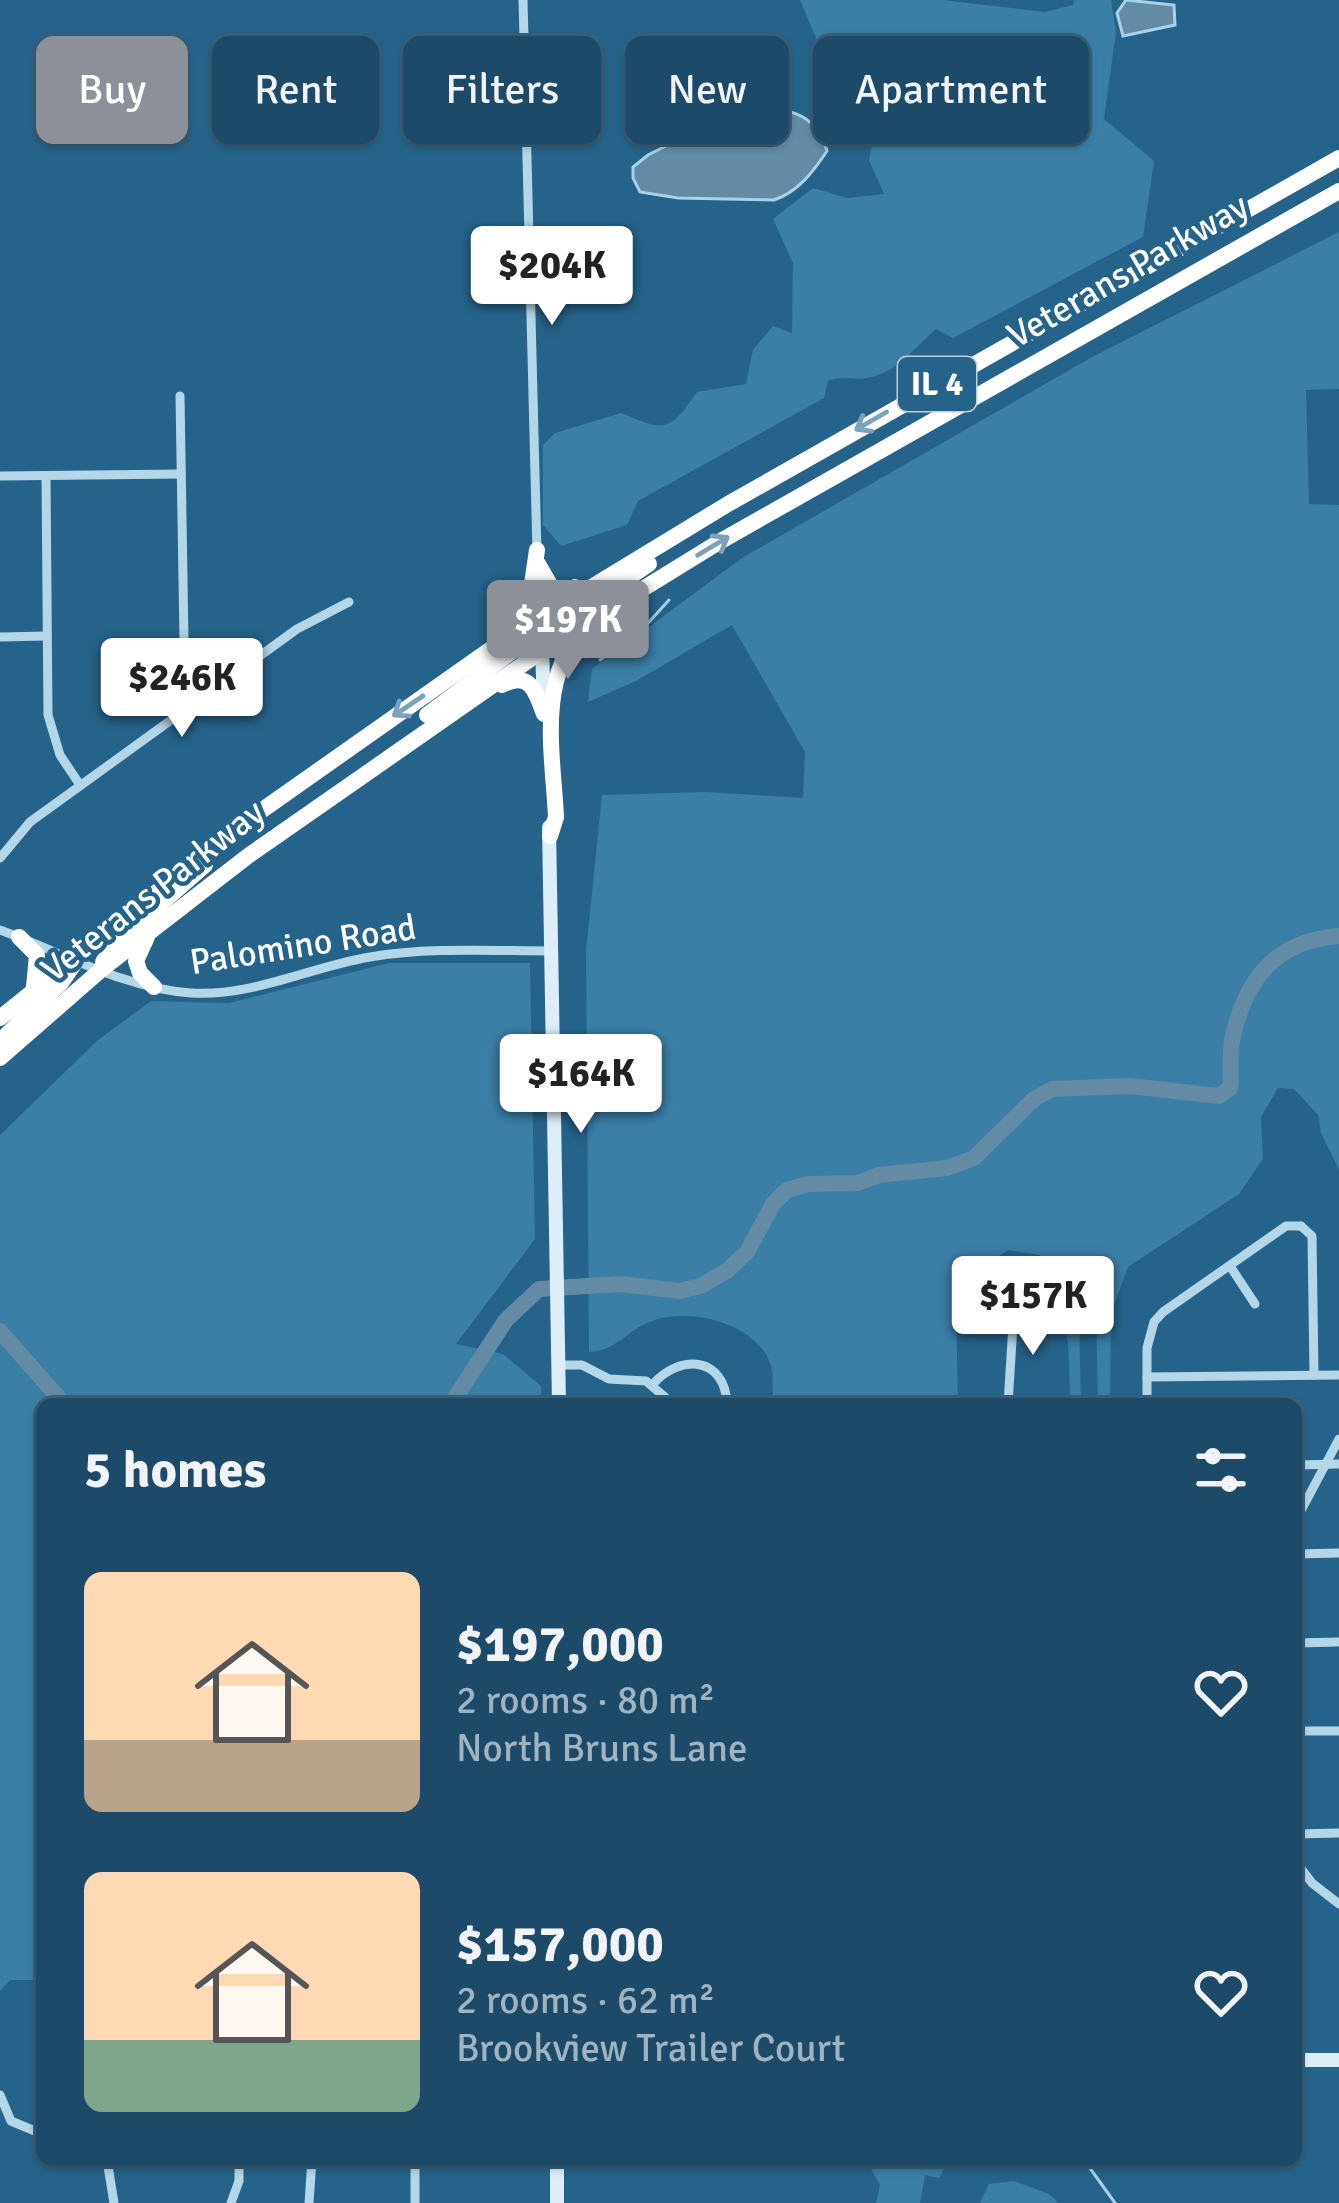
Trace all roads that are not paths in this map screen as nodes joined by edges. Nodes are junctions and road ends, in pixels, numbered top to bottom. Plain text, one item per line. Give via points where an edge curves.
1 (523, 0) edge
2 (1339, 158) edge
3 (1339, 190) edge
4 (180, 396) dead end
5 (181, 474) junction
6 (0, 476) edge
7 (46, 476) junction
8 (752, 490) junction
9 (692, 525) junction
10 (537, 557) junction
11 (350, 602) dead end
12 (540, 618) junction
13 (591, 620) junction
14 (47, 636) junction
15 (0, 637) edge
16 (498, 644) junction
17 (542, 651) junction
18 (210, 692) junction
19 (544, 715) junction
20 (379, 761) junction
21 (359, 775) junction
22 (80, 785) junction
23 (291, 788) junction
24 (550, 836) junction
25 (0, 858) edge
26 (156, 927) junction
27 (0, 930) edge
28 (19, 937) junction
29 (553, 951) junction
30 (73, 957) junction
31 (102, 969) junction
32 (154, 987) junction
33 (34, 989) junction
34 (0, 1018) edge
35 (0, 1040) edge
36 (0, 1058) edge
37 (1230, 1266) junction
38 (1256, 1304) dead end
39 (1014, 1310) dead end
40 (560, 1365) junction
41 (1314, 1375) junction
42 (1339, 1375) edge
43 (1147, 1377) junction
44 (653, 1384) junction
45 (560, 1398) edge
46 (668, 1398) edge
47 (726, 1398) edge
48 (1008, 1398) edge
49 (1147, 1398) edge
50 (1339, 1439) edge
51 (1333, 1464) edge
52 (1302, 1465) edge
53 (1302, 1511) edge
54 (1302, 1553) edge
55 (1339, 1553) edge
56 (1302, 1642) edge
57 (1339, 1642) edge
58 (1302, 1731) edge
59 (1339, 1731) edge
60 (1339, 1833) edge
61 (1302, 1834) edge
62 (1302, 1870) edge
63 (1339, 1904) edge
64 (1302, 2060) edge
65 (1339, 2060) edge
66 (0, 2096) edge
67 (36, 2131) edge
68 (108, 2166) edge
69 (238, 2166) edge
70 (312, 2166) edge
71 (415, 2166) edge
72 (557, 2166) edge
73 (114, 2203) edge
74 (231, 2203) edge
75 (309, 2203) edge
76 (415, 2203) edge
77 (557, 2203) edge

1 - 10 street
2 -> 8 highway, Veterans Parkway / IL 4
13 -> 3 highway, Veterans Parkway / IL 4
4 - 5 street
5 - 7 street
5 - 18 street via 184,641
6 - 7 street
7 - 14 street
8 - 9 highway, Veterans Parkway / IL 4
8 - 17 highway via 559,625
9 - 10 highway via 663,533 567,592 550,588
9 - 12 highway, Veterans Parkway / IL 4
10 - 12 street
10 - 16 highway via 531,591
11 - 18 street via 316,616
12 - 16 highway, Veterans Parkway / IL 4
12 - 17 main road
12 - 21 highway via 533,636
13 - 17 highway, Veterans Parkway / IL 4
13 - 24 highway via 553,679
14 - 15 street
14 - 22 street via 52,736
16 -> 23 highway, Veterans Parkway / IL 4
17 - 19 main road
17 - 20 highway, Veterans Parkway / IL 4
18 - 22 street
19 - 20 highway via 532,685 517,679
19 - 24 main road
20 - 21 highway, Veterans Parkway / IL 4
21 - 26 highway, Veterans Parkway / IL 4
22 - 25 street via 30,822
23 - 30 highway, Veterans Parkway / IL 4
23 - 31 highway via 116,943
24 - 29 main road
26 - 31 highway, Veterans Parkway / IL 4
26 - 32 highway via 136,961
27 - 28 street, Palomino Road
28 - 30 street, Palomino Road
28 - 33 highway via 37,955
29 - 32 street, Palomino Road via 398,953 216,993
29 - 40 main road
30 - 31 street, Palomino Road
30 - 33 highway, Veterans Parkway / IL 4
30 - 35 highway via 61,983
31 - 32 street, Palomino Road
31 - 36 highway, Veterans Parkway / IL 4
33 - 34 highway, Veterans Parkway / IL 4
37 - 38 street
37 - 41 street via 1301,1220 1312,1236
37 - 43 street via 1154,1322
39 - 48 street
40 - 44 street
40 - 45 main road
41 - 42 street
41 - 43 street
43 - 49 street
44 - 46 street
44 - 47 street via 677,1365 697,1362 722,1380
50 - 51 street
51 - 52 street
51 - 53 street
54 - 55 street
56 - 57 street
58 - 59 street
60 - 61 street
62 - 63 street
64 - 65 main road
66 - 67 street via 11,2121
68 - 73 street
69 - 74 street
70 - 75 street
71 - 76 street
72 - 77 main road

